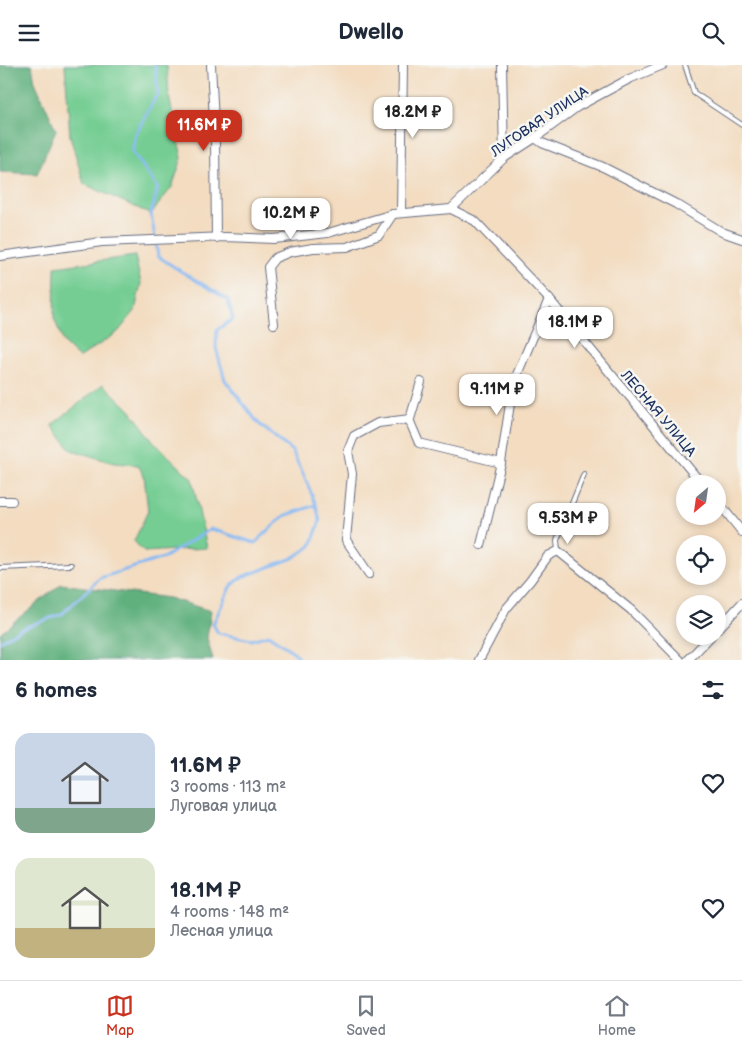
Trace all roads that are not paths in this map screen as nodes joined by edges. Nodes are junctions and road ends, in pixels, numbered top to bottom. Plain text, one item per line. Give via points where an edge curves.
1 (211, 65) edge
2 (403, 65) edge
3 (502, 65) edge
4 (663, 65) edge
5 (685, 65) edge
6 (742, 125) edge
7 (535, 138) junction
8 (504, 158) junction
9 (451, 209) junction
10 (397, 214) junction
11 (216, 238) junction
12 (742, 239) edge
13 (0, 255) edge
14 (549, 299) junction
15 (274, 324) dead end
16 (420, 382) dead end
17 (410, 419) junction
18 (500, 463) junction
19 (584, 474) dead end
20 (695, 475) edge
21 (0, 501) edge
22 (12, 501) dead end
23 (726, 512) edge
24 (742, 532) edge
25 (481, 545) dead end
26 (558, 551) junction
27 (71, 565) dead end
28 (0, 568) edge
29 (369, 574) dead end
30 (742, 603) edge
31 (726, 620) edge
32 (702, 645) edge
33 (479, 660) edge
34 (680, 660) edge
35 (688, 660) edge

1 - 11 street
2 - 10 street
3 - 8 street
4 - 7 street, ЛУГОВАЯ УЛИЦА via 577,107
5 - 6 lane via 694,93
7 - 8 street, ЛУГОВАЯ УЛИЦА
7 - 12 street via 603,167 722,232
8 - 9 street, ЛУГОВАЯ УЛИЦА
9 - 10 street
9 - 14 street, ЛЕСНАЯ УЛИЦА via 475,221
10 - 11 street via 328,233 274,239
10 - 15 street via 378,235 347,247 313,248 290,252 275,259 268,267
11 - 13 street via 102,242
14 - 18 street via 514,385
14 - 20 street, ЛЕСНАЯ УЛИЦА
16 - 17 street
17 - 18 street via 419,443
17 - 29 street via 378,423 354,436 348,451 352,474 346,540
18 - 25 street
19 - 26 lane via 557,540
21 - 22 street
23 - 24 street
26 - 33 street via 548,556 506,609
26 - 34 street via 631,610
27 - 28 lane
30 - 31 street
32 - 35 street

